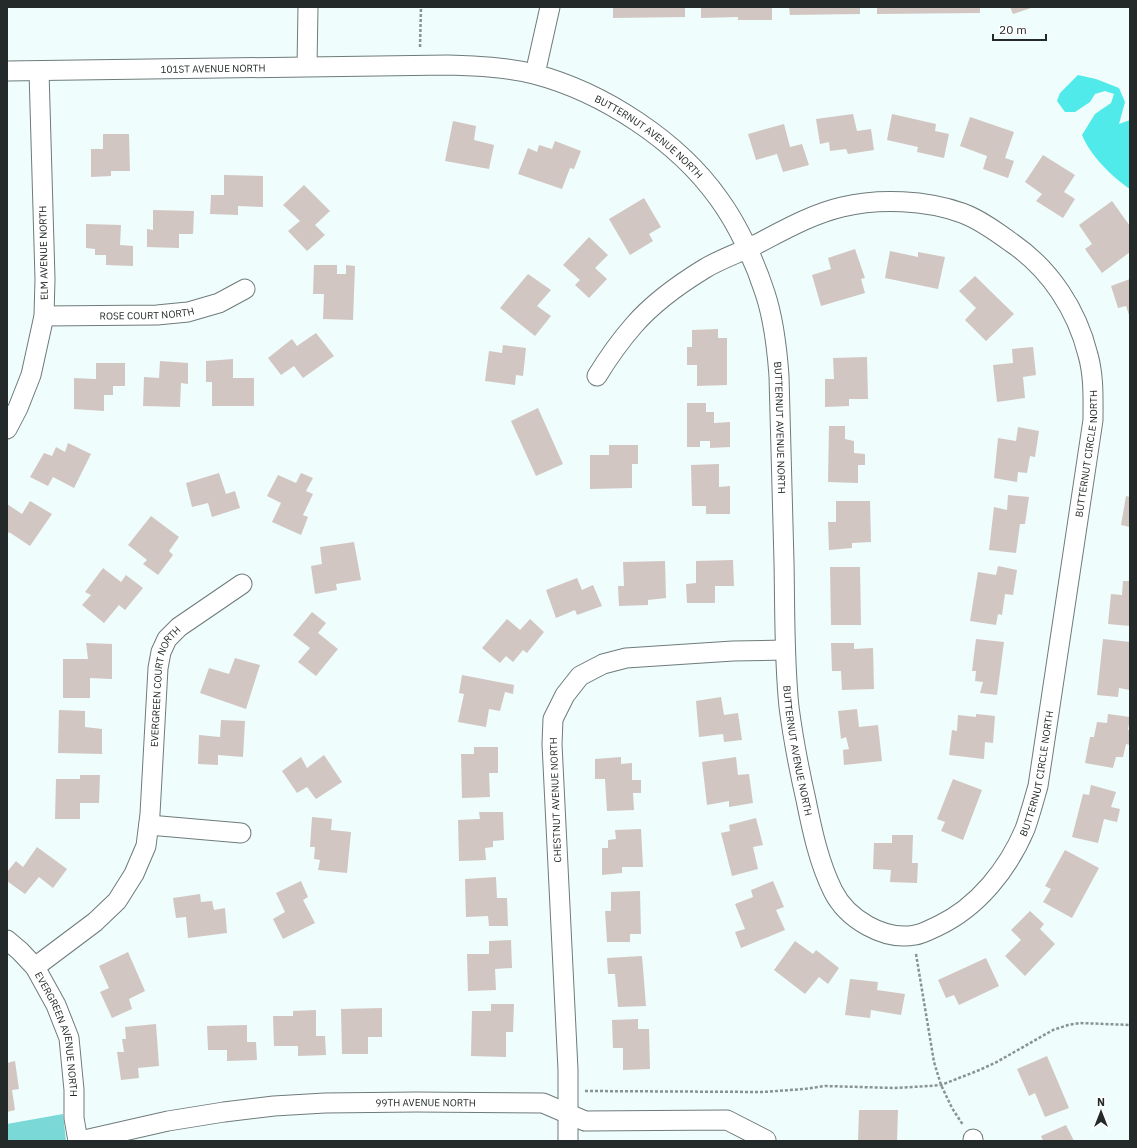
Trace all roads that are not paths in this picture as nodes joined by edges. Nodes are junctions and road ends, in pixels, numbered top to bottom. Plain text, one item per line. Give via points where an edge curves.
1 (308, 7) edge
2 (550, 7) edge
3 (420, 65) joint
4 (307, 66) junction
5 (7, 71) edge
6 (39, 71) junction
7 (535, 74) junction
8 (747, 249) junction
9 (245, 289) dead end
10 (44, 316) junction
11 (597, 376) dead end
12 (7, 429) edge
13 (242, 584) dead end
14 (786, 650) junction
15 (149, 825) junction
16 (241, 833) dead end
17 (929, 930) joint
18 (7, 940) edge
19 (35, 966) junction
20 (568, 1113) junction
21 (766, 1140) edge
22 (79, 1141) edge
23 (568, 1141) edge

1 - 4 street
2 - 7 street
3 - 4 street, 101ST AVENUE NORTH
3 - 7 street, BUTTERNUT AVENUE NORTH via 488,67
4 - 6 street, 101ST AVENUE NORTH
5 - 6 street, 101ST AVENUE NORTH
6 - 10 street, ELM AVENUE NORTH
7 - 8 street, BUTTERNUT AVENUE NORTH via 561,83 625,113 667,144 719,198
8 - 11 street, BUTTERNUT CIRCLE NORTH via 705,268 654,305 616,347
8 - 14 street, BUTTERNUT AVENUE NORTH via 765,293 776,342
8 - 17 street, BUTTERNUT CIRCLE NORTH via 806,219 842,207 880,201 920,202 962,213 995,231 1028,254 1037,264 1055,285 1076,318 1089,356 1093,420 1038,786 1031,812 1016,848 988,886 959,914
9 - 10 street, ROSE COURT NORTH via 219,303 188,312 157,315
10 - 12 street, ELM AVENUE NORTH via 31,375
13 - 15 street, EVERGREEN COURT NORTH via 179,627 167,639 161,652
14 - 17 street, BUTTERNUT AVENUE NORTH via 789,705 802,784 824,869 834,892 842,905 856,918 881,932 916,935
14 - 20 street, CHESTNUT AVENUE NORTH via 626,658 603,664 580,676 565,695 553,719
15 - 16 street
15 - 19 street, EVERGREEN COURT NORTH via 146,846 134,874 117,901 95,922
18 - 19 street, EVERGREEN AVENUE NORTH
19 - 22 street, EVERGREEN AVENUE NORTH via 56,1005 68,1038 74,1090 74,1118
20 - 21 street, 99TH AVENUE NORTH via 585,1121 727,1120
20 - 22 street, 99TH AVENUE NORTH via 543,1103 325,1103 224,1112
20 - 23 street, CHESTNUT AVENUE NORTH

